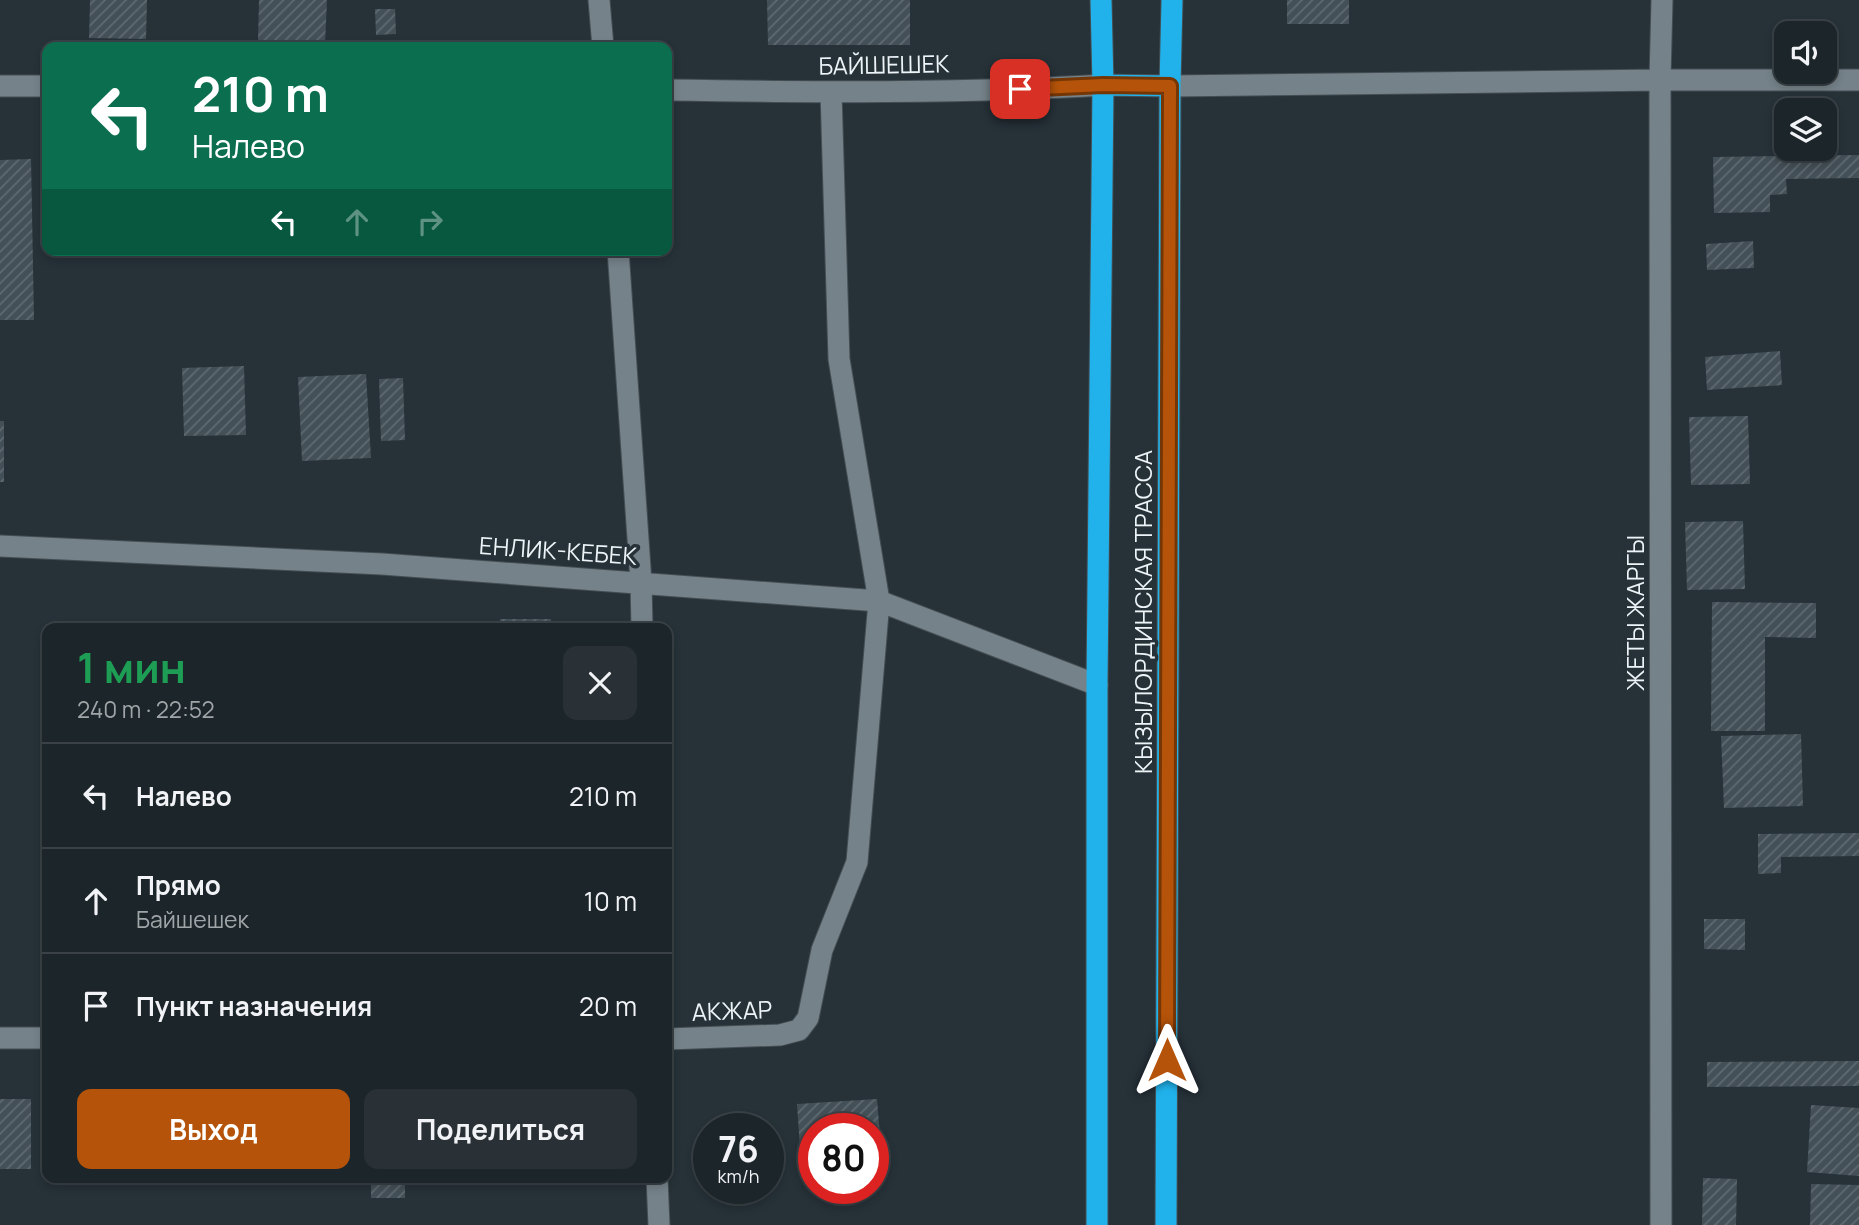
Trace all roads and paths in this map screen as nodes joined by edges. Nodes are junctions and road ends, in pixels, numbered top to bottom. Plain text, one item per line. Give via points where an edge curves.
1 (599, 0) edge
2 (1101, 0) edge
3 (1172, 0) edge
4 (1662, 0) edge
5 (603, 42) edge
6 (1660, 80) junction
7 (1859, 80) edge
8 (1103, 85) junction
9 (0, 86) edge
10 (42, 86) edge
11 (1170, 86) junction
12 (672, 90) edge
13 (831, 92) junction
14 (618, 256) edge
15 (0, 546) edge
16 (641, 582) junction
17 (879, 601) junction
18 (642, 623) edge
19 (1097, 685) junction
20 (0, 1038) edge
21 (42, 1038) edge
22 (672, 1039) edge
23 (657, 1183) edge
24 (659, 1225) edge
25 (1097, 1225) edge
26 (1166, 1225) edge
27 (1661, 1225) edge

1 - 5 street
2 - 8 highway, КЫЗЫЛОРДИНСКАЯ ТРАССА
3 - 11 highway, КЫЗЫЛОРДИНСКАЯ ТРАССА
4 - 6 street, ЖЕТЫ ЖАРГЫ
6 - 7 street
6 - 11 street
6 - 27 street, ЖЕТЫ ЖАРГЫ
8 - 11 highway
8 - 13 street, БАЙШЕШЕК
8 - 19 highway, КЫЗЫЛОРДИНСКАЯ ТРАССА
9 - 10 street
11 - 26 highway, КЫЗЫЛОРДИНСКАЯ ТРАССА
12 - 13 street, БАЙШЕШЕК
13 - 17 street via 839,359
14 - 16 street
15 - 16 street, ЕНЛИК-КЕБЕК
16 - 17 street, ЕНЛИК-КЕБЕК
16 - 18 street
17 - 19 street, ЕНЛИК-КЕБЕК
17 - 22 street, АКЖАР via 857,862 822,950 808,1018 799,1030 780,1035
19 - 25 highway, КЫЗЫЛОРДИНСКАЯ ТРАССА
20 - 21 street
23 - 24 street

